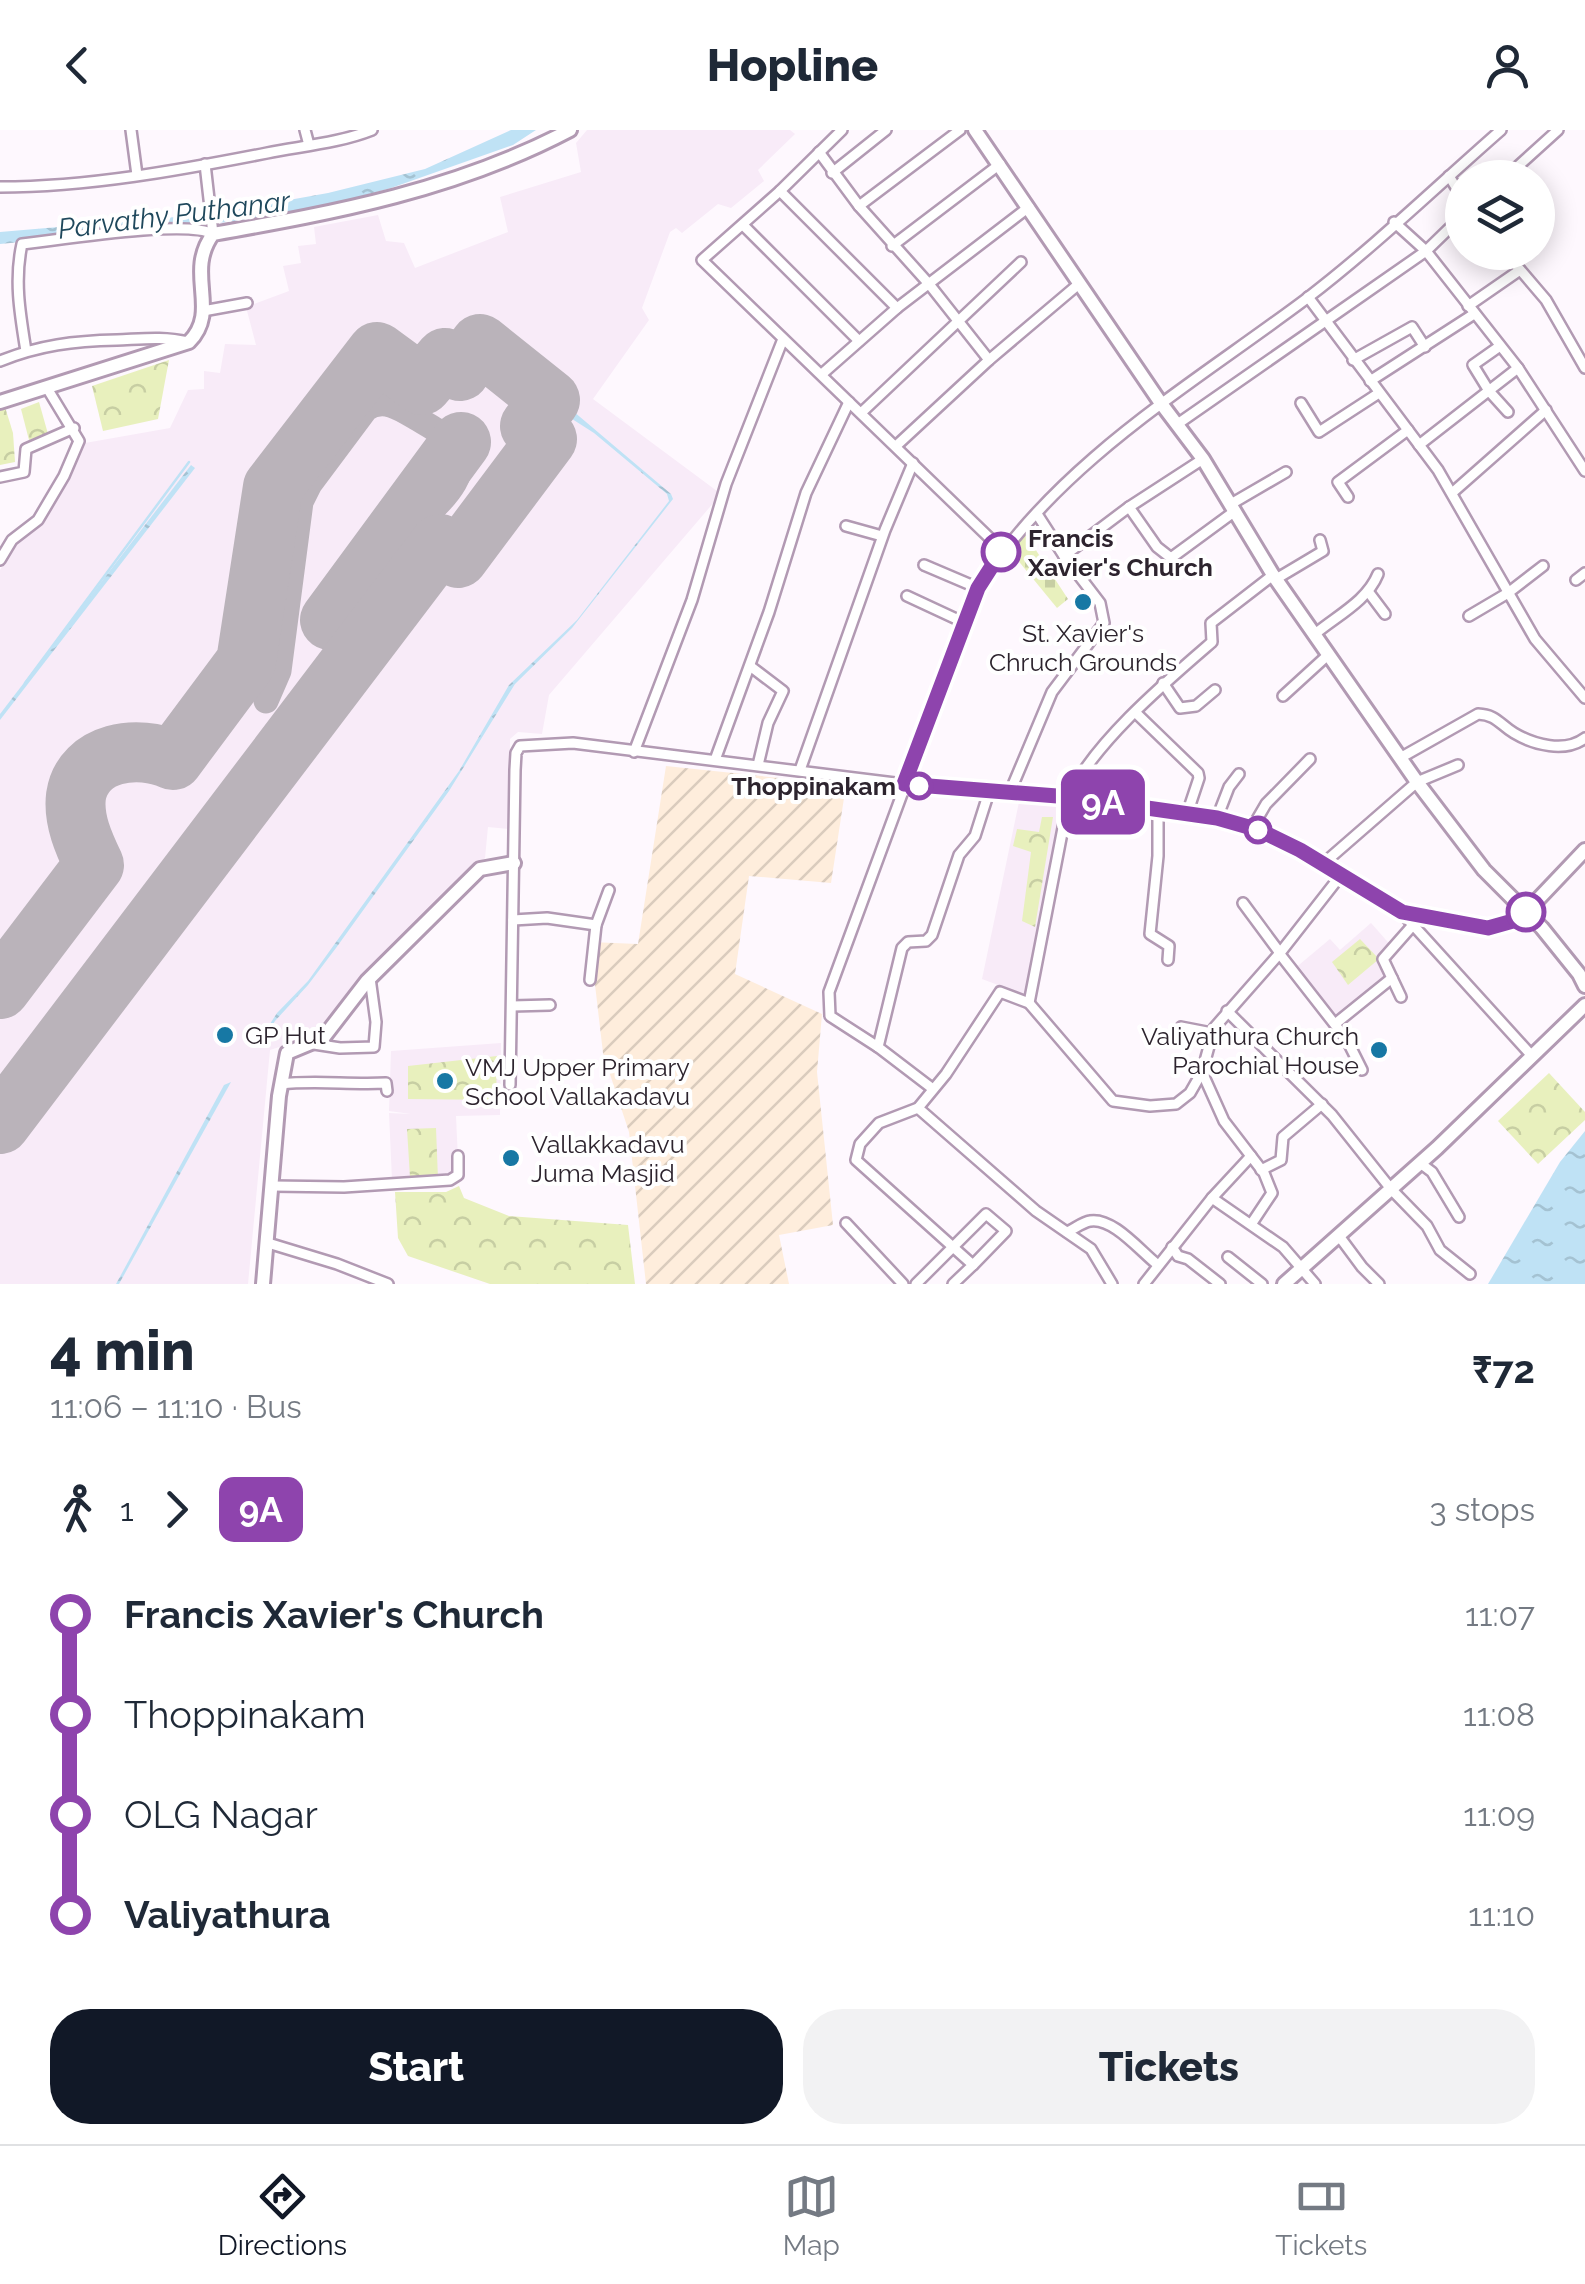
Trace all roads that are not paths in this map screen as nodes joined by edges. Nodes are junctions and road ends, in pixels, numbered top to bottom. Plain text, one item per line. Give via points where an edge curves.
1 (131, 130) edge
2 (305, 130) edge
3 (372, 130) edge
4 (570, 130) edge
5 (842, 130) edge
6 (886, 130) edge
7 (960, 130) edge
8 (975, 130) edge
9 (1501, 130) edge
10 (1558, 130) edge
11 (309, 144) junction
12 (818, 152) junction
13 (1466, 160) edge
14 (1526, 160) edge
15 (205, 164) junction
16 (1000, 164) junction
17 (832, 173) junction
18 (136, 175) junction
19 (1445, 179) edge
20 (0, 187) edge
21 (780, 191) junction
22 (859, 206) junction
23 (1029, 207) junction
24 (1394, 222) junction
25 (743, 224) junction
26 (1445, 232) edge
27 (212, 234) junction
28 (892, 246) junction
29 (1426, 250) junction
30 (1021, 262) dead end
31 (1520, 270) joint
32 (1080, 283) junction
33 (929, 284) junction
34 (1308, 297) junction
35 (246, 302) dead end
36 (897, 308) junction
37 (1471, 310) junction
38 (203, 311) junction
39 (958, 322) junction
40 (1324, 322) junction
41 (783, 339) junction
42 (860, 341) junction
43 (189, 342) junction
44 (1585, 344) edge
45 (1500, 346) junction
46 (1425, 347) junction
47 (26, 351) junction
48 (1575, 352) junction
49 (989, 360) junction
50 (1353, 360) junction
51 (0, 361) edge
52 (1518, 368) junction
53 (1585, 368) edge
54 (822, 374) junction
55 (1370, 381) junction
56 (47, 388) junction
57 (1488, 391) junction
58 (1379, 393) junction
59 (0, 402) edge
60 (849, 402) junction
61 (1160, 402) junction
62 (1301, 403) dead end
63 (1546, 410) junction
64 (1508, 412) dead end
65 (861, 413) junction
66 (1179, 423) junction
67 (74, 428) junction
68 (1408, 430) junction
69 (1585, 442) edge
70 (1420, 445) junction
71 (896, 446) junction
72 (1574, 452) junction
73 (1203, 459) junction
74 (913, 463) junction
75 (1585, 471) edge
76 (1286, 472) dead end
77 (0, 476) edge
78 (1452, 493) junction
79 (1348, 497) dead end
80 (1129, 507) junction
81 (1233, 508) junction
82 (1037, 514) junction
83 (846, 526) dead end
84 (882, 536) junction
85 (1320, 540) dead end
86 (1002, 550) junction
87 (1064, 556) junction
88 (0, 560) edge
89 (924, 564) dead end
90 (1543, 566) dead end
91 (1378, 574) dead end
92 (1274, 577) junction
93 (978, 588) junction
94 (1508, 593) junction
95 (1370, 594) junction
96 (907, 596) dead end
97 (1385, 614) dead end
98 (1469, 616) dead end
99 (965, 623) junction
100 (1315, 634) junction
101 (1329, 654) junction
102 (750, 666) junction
103 (1163, 684) junction
104 (1215, 690) dead end
105 (1283, 696) dead end
106 (1585, 698) edge
107 (1136, 714) junction
108 (1585, 738) edge
109 (634, 752) junction
110 (1400, 758) junction
111 (1310, 759) dead end
112 (715, 760) junction
113 (758, 765) junction
114 (1458, 765) dead end
115 (800, 770) junction
116 (1238, 774) dead end
117 (1417, 782) junction
118 (904, 784) junction
119 (988, 792) junction
120 (1010, 792) junction
121 (1070, 797) junction
122 (1158, 810) junction
123 (1187, 814) junction
124 (1217, 818) junction
125 (1252, 828) junction
126 (1585, 850) edge
127 (514, 864) junction
128 (1324, 864) junction
129 (1341, 875) junction
130 (609, 890) dead end
131 (1243, 904) dead end
132 (1402, 912) junction
133 (1526, 912) junction
134 (514, 920) junction
135 (596, 925) junction
136 (1413, 925) junction
137 (1279, 953) junction
138 (1168, 960) dead end
139 (370, 978) junction
140 (1392, 978) junction
141 (590, 980) dead end
142 (1585, 986) edge
143 (1401, 997) dead end
144 (1029, 1002) junction
145 (550, 1005) dead end
146 (512, 1006) junction
147 (1226, 1011) junction
148 (1583, 1012) edge
149 (1335, 1024) junction
150 (1181, 1027) dead end
151 (1212, 1033) junction
152 (314, 1044) junction
153 (878, 1047) junction
154 (1532, 1056) junction
155 (1362, 1070) dead end
156 (1202, 1072) junction
157 (281, 1084) junction
158 (510, 1085) dead end
159 (933, 1089) junction
160 (387, 1091) dead end
161 (1322, 1104) junction
162 (918, 1108) junction
163 (458, 1156) dead end
164 (1251, 1156) junction
165 (1420, 1163) junction
166 (1261, 1170) junction
167 (272, 1186) junction
168 (1392, 1188) junction
169 (1212, 1198) junction
170 (1459, 1217) dead end
171 (846, 1223) dead end
172 (1252, 1223) junction
173 (1067, 1232) junction
174 (1338, 1236) junction
175 (268, 1244) junction
176 (952, 1245) junction
177 (1172, 1247) junction
178 (1228, 1258) dead end
179 (973, 1265) junction
180 (1158, 1265) junction
181 (1304, 1267) junction
182 (893, 1274) junction
183 (1470, 1274) dead end
184 (1147, 1279) edge
185 (263, 1284) edge
186 (388, 1284) edge
187 (882, 1284) edge
188 (903, 1284) edge
189 (916, 1284) edge
190 (953, 1284) edge
191 (1112, 1284) edge
192 (1160, 1284) edge
193 (1220, 1284) edge
194 (1262, 1284) edge
195 (1284, 1284) edge
196 (1315, 1284) edge
197 (1379, 1284) edge

1 - 18 street
2 - 11 street
3 - 11 street
4 - 27 main road via 458,178 362,207
5 - 12 street
6 - 17 street
7 - 22 street
8 - 16 main road
9 - 13 street
10 - 14 street
11 - 15 street
12 - 17 street
12 - 21 street
15 - 18 street
15 - 27 street
16 - 23 main road
16 - 28 street
17 - 22 street
18 - 20 street
19 - 24 street
21 - 25 street
21 - 36 street
22 - 28 street
23 - 32 main road
23 - 33 street
24 - 29 street
24 - 34 street
25 - 41 street via 702,260
25 - 42 street
26 - 29 street
27 - 38 main road via 201,250
27 - 47 street via 202,228 22,244 18,302
28 - 33 street
29 - 37 street
29 - 40 street
30 - 39 street
31 - 37 street
31 - 48 street
32 - 49 street
32 - 61 main road
33 - 36 street
33 - 39 street
34 - 40 street
34 - 61 street
35 - 38 street
36 - 42 street
37 - 45 street
37 - 46 street
38 - 43 main road
39 - 49 street
39 - 65 street
40 - 50 street
40 - 66 street
41 - 54 street
41 - 109 street
42 - 54 street
43 - 47 street via 83,340
43 - 56 main road
44 - 48 street
45 - 52 street
45 - 57 street via 1473,365
46 - 50 street via 1412,328
46 - 55 street
47 - 51 street
48 - 53 street
49 - 71 street
50 - 55 street
52 - 57 street
52 - 63 street
54 - 60 street
55 - 58 street
56 - 59 main road
56 - 67 street
57 - 64 street
57 - 70 street
58 - 62 street via 1319,432
58 - 68 street
60 - 65 street
60 - 102 street via 806,493
61 - 66 main road
61 - 82 street
63 - 72 street
63 - 78 street
65 - 71 street
66 - 73 main road
67 - 77 street via 26,449 24,472
67 - 88 street via 79,441 64,476 38,520 12,540
68 - 70 street
68 - 79 street via 1338,482
69 - 72 street
70 - 78 street
71 - 74 street
72 - 75 street
73 - 80 street
73 - 81 main road
74 - 84 street
74 - 86 street
76 - 81 street
78 - 94 street
80 - 81 street via 1171,558
80 - 87 street
81 - 92 main road
82 - 86 street
82 - 87 street
83 - 84 street
84 - 115 street
85 - 92 street via 1323,551
86 - 93 street
87 - 120 street via 1100,603 1104,623 1052,692
89 - 93 street
90 - 94 street
91 - 95 street
92 - 100 main road
92 - 103 street via 1211,623 1212,642
93 - 99 street
94 - 98 street
94 - 106 street via 1535,640
95 - 97 street
95 - 100 street
96 - 99 street
99 - 118 street
100 - 101 main road
101 - 105 street
101 - 110 main road
102 - 112 street
102 - 113 street via 783,691
103 - 104 street via 1180,708 1196,706
103 - 107 street
107 - 121 street via 1078,776
107 - 123 street via 1198,773
108 - 110 street via 1557,747 1478,714
109 - 112 street
109 - 127 street via 573,742 520,746
110 - 117 main road
111 - 125 street
112 - 113 street
113 - 115 street
114 - 117 street
115 - 118 street
116 - 124 street
117 - 128 street
117 - 133 main road via 1484,870
118 - 119 street
118 - 153 street via 828,1002 830,1016
119 - 120 street
119 - 153 street via 932,935 902,948
120 - 121 street
121 - 122 street
121 - 144 street
122 - 123 street
122 - 138 street via 1150,934 1169,946
123 - 124 street
124 - 125 street
125 - 128 street
126 - 133 main road
127 - 134 street
127 - 139 main road via 480,868
128 - 129 street
129 - 132 street
129 - 137 street
130 - 135 street
131 - 137 street
132 - 133 street via 1488,928
132 - 136 street
133 - 142 main road
134 - 135 street
134 - 146 street
135 - 141 street
136 - 140 street via 1383,959
136 - 154 street
137 - 147 street
137 - 149 street
139 - 152 main road
139 - 152 street via 374,1047
140 - 143 street
140 - 149 street
144 - 156 street via 1113,1101 1176,1104
144 - 159 street via 1000,992
145 - 146 street
146 - 158 street
147 - 151 street
147 - 161 street
148 - 154 main road
149 - 155 street
150 - 151 street
151 - 156 street
152 - 157 main road via 287,1053
153 - 159 street
154 - 165 main road
156 - 164 street via 1224,1121
157 - 160 street via 386,1083
157 - 167 main road
159 - 162 street
161 - 166 street via 1283,1137 1281,1160
161 - 168 street
162 - 173 street
162 - 176 street via 878,1123 856,1160
163 - 167 street via 458,1175 450,1180
164 - 166 street
164 - 169 street
165 - 168 main road
165 - 170 street
166 - 172 street via 1272,1193
167 - 175 main road
168 - 174 main road
168 - 183 street via 1428,1226 1440,1250
169 - 172 street
169 - 177 street
171 - 182 street
172 - 181 street
173 - 180 street via 1092,1220 1116,1226
173 - 191 street via 1091,1249
174 - 181 main road
174 - 197 street
175 - 185 main road
175 - 186 street
176 - 179 street
176 - 179 street via 986,1214 1006,1231
176 - 189 street
177 - 180 street
177 - 193 street
178 - 194 street
179 - 190 street
180 - 184 street
181 - 195 main road
181 - 196 street
182 - 187 street
182 - 188 street
184 - 192 street

